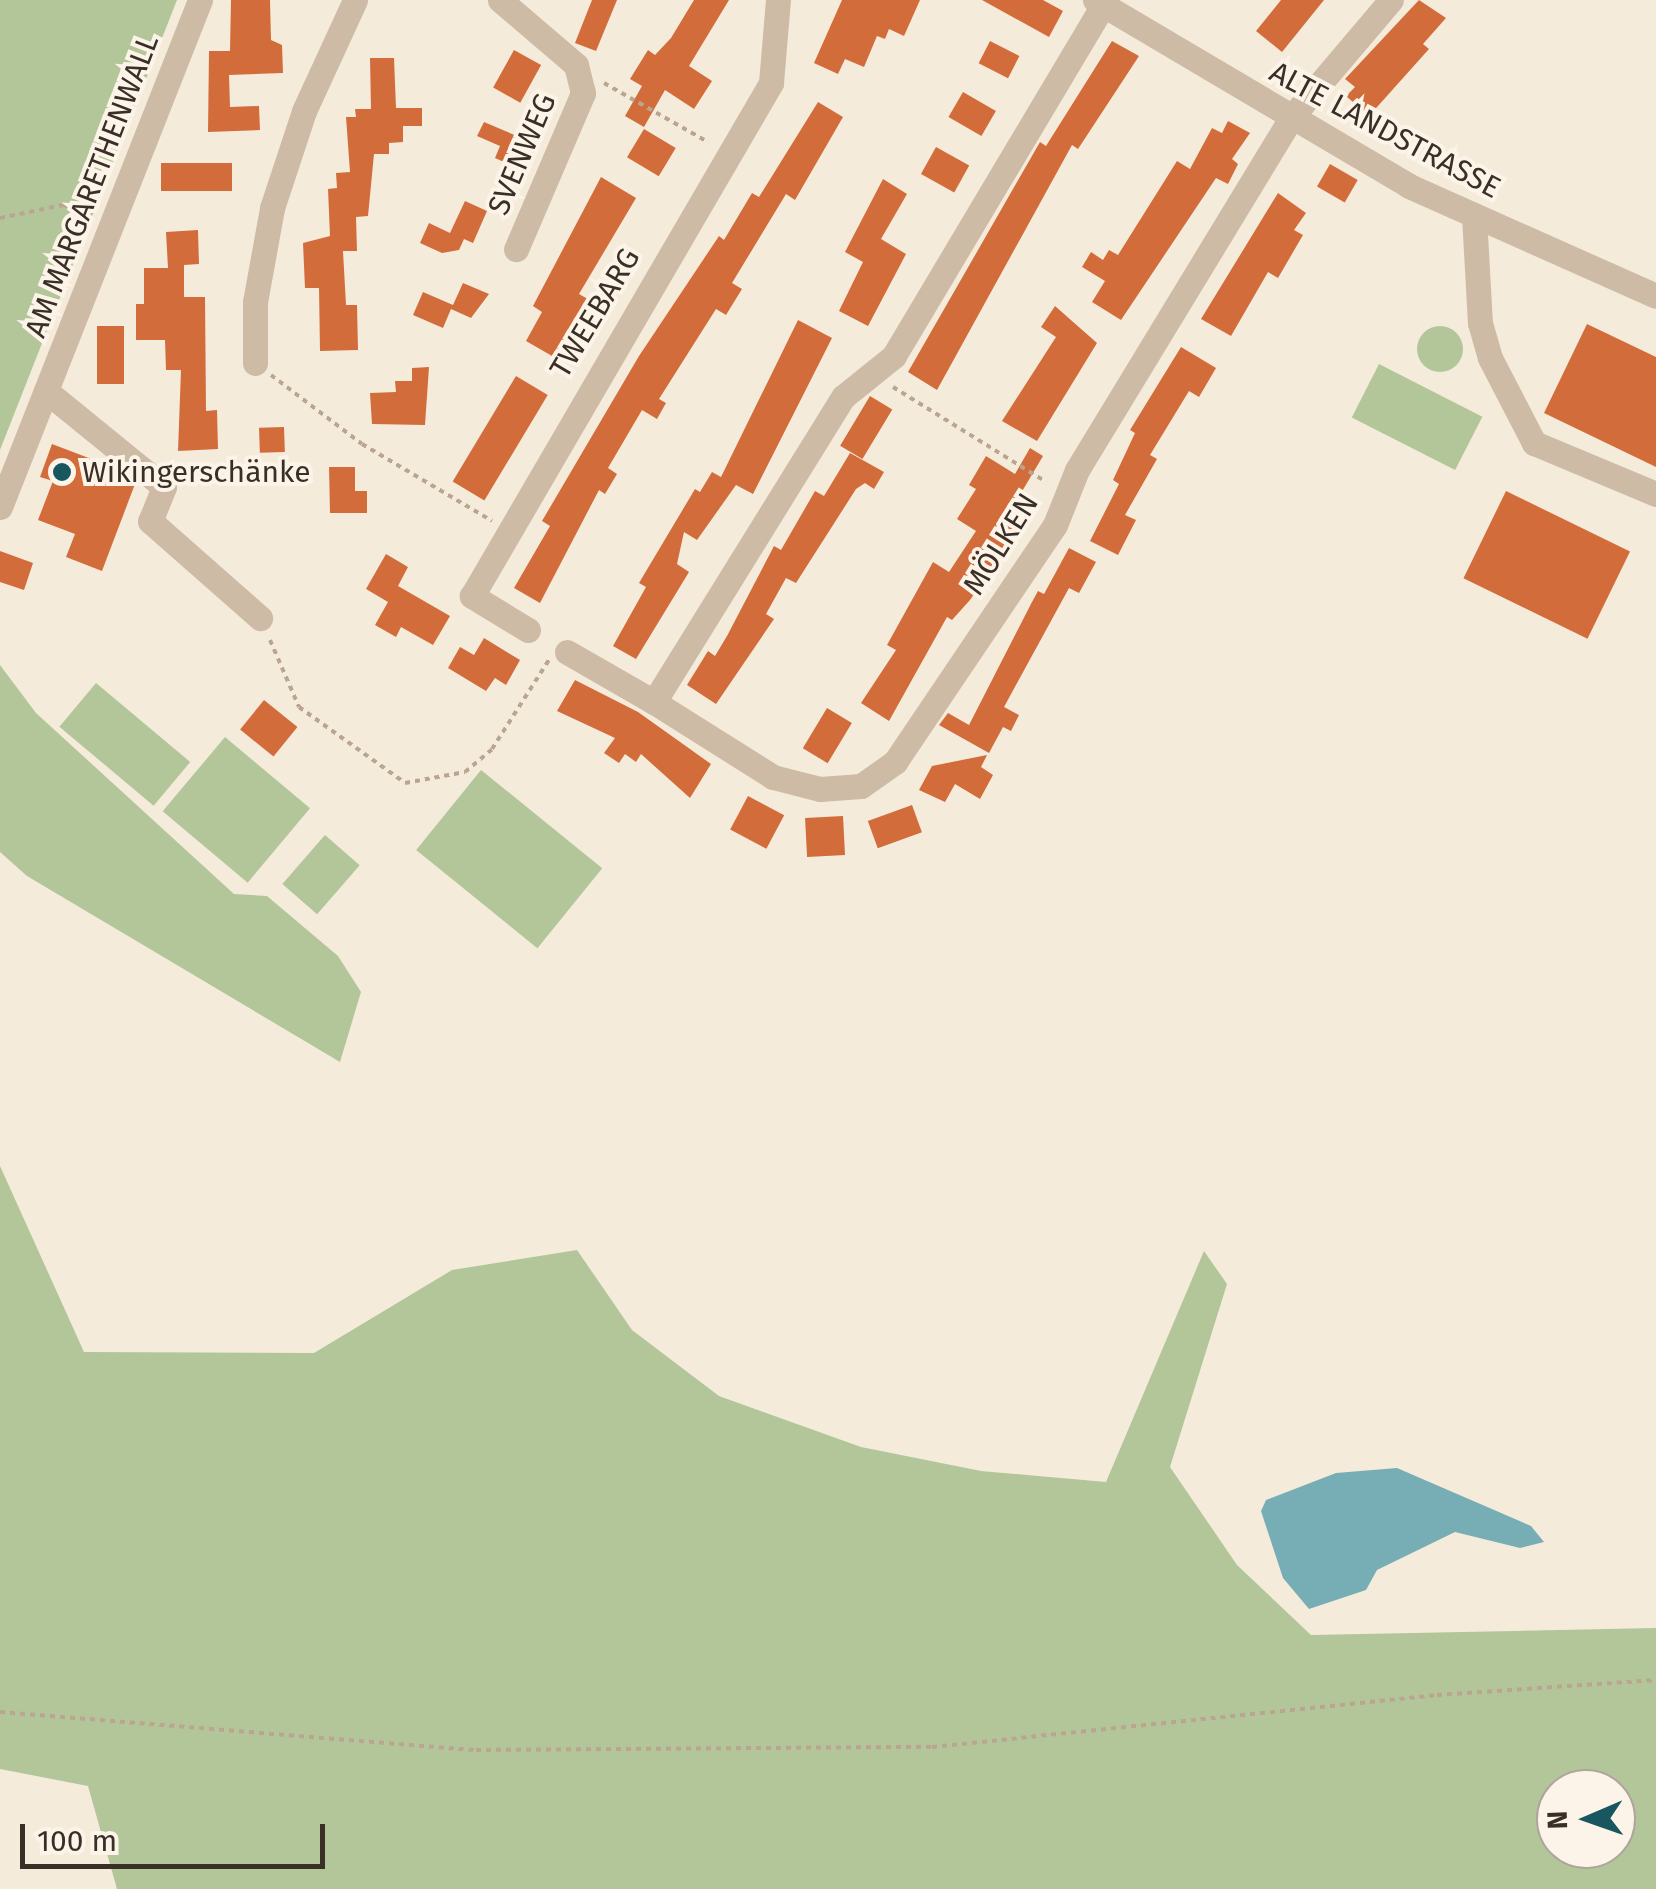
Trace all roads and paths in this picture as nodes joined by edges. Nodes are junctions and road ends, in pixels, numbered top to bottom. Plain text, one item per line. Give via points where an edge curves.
1 (200, 0) edge
2 (355, 0) edge
3 (500, 0) edge
4 (778, 0) edge
5 (1391, 0) edge
6 (1101, 2) edge
7 (581, 77) junction
8 (1290, 119) junction
9 (728, 154) junction
10 (1474, 216) junction
11 (0, 218) edge
12 (114, 218) junction
13 (516, 250) dead end
14 (1656, 296) edge
15 (255, 363) joint
16 (868, 371) junction
17 (46, 391) junction
18 (1656, 494) edge
19 (1068, 496) junction
20 (0, 507) edge
21 (507, 530) junction
22 (260, 618) joint
23 (528, 630) dead end
24 (562, 650) joint
25 (654, 702) junction
26 (1656, 1680) edge
27 (0, 1712) edge

1 - 12 street, AM MARGARETHENWALL
2 - 15 street via 304,111 272,208 255,302
3 - 7 street, SVENWEG via 550,39
4 - 9 street, TWEEBARG via 777,65
5 - 8 street, MÖLKEN
6 - 8 street, ALTE LANDSTRASSE
6 - 16 street via 894,356
7 - 9 path via 591,75
7 - 13 street, SVENWEG via 574,120
8 - 10 street, ALTE LANDSTRASSE
8 - 19 street, MÖLKEN via 1077,470
9 - 21 street, TWEEBARG
10 - 14 street, ALTE LANDSTRASSE
10 - 18 street via 1480,323 1490,358 1534,442
11 - 12 path via 64,205
12 - 17 street, AM MARGARETHENWALL
15 - 21 path via 362,444
16 - 19 path
16 - 25 street via 843,397
17 - 20 street, AM MARGARETHENWALL
17 - 22 street via 164,487 150,521
19 - 25 street, MÖLKEN via 896,762 860,786 820,789 773,777
21 - 23 street, TWEEBARG via 472,596
22 - 24 path via 299,707 406,783 465,772 492,749
24 - 25 street, MÖLKEN
26 - 27 path via 1436,1695 913,1748 476,1750

